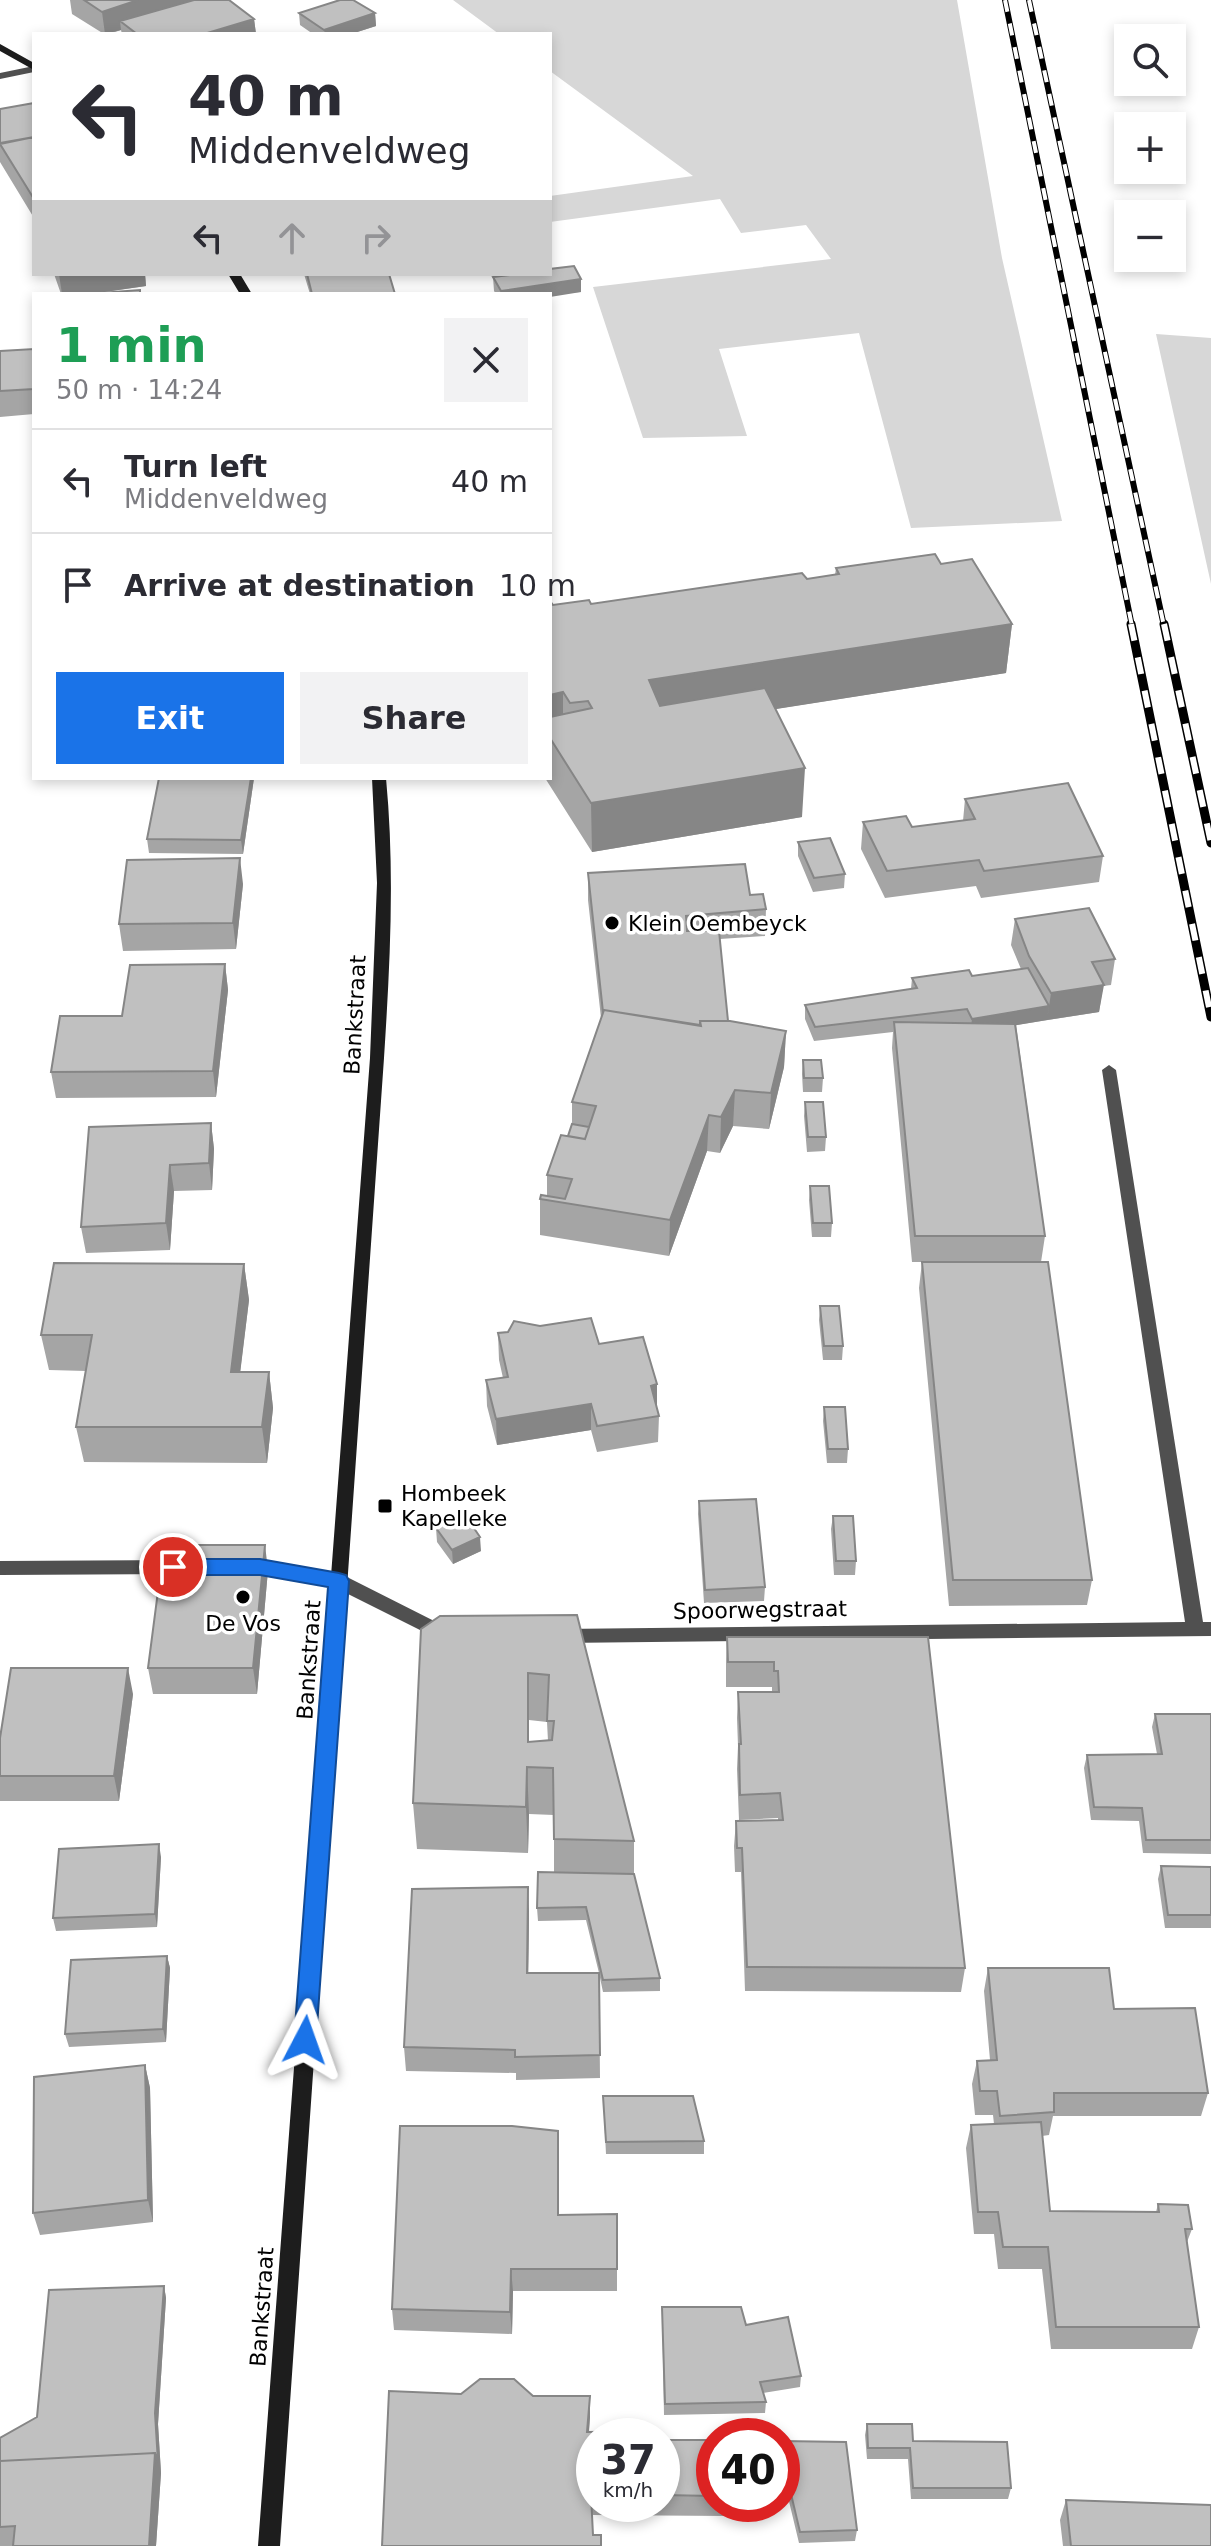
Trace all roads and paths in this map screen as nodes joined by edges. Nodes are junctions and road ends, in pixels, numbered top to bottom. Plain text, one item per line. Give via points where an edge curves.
1 (0, 47) edge
2 (32, 67) edge
3 (32, 68) edge
4 (0, 76) edge
5 (379, 780) edge
6 (1109, 1070) dead end
7 (199, 1567) edge
8 (229, 1567) edge
9 (0, 1568) edge
10 (339, 1581) junction
11 (1203, 1630) edge
12 (468, 1637) edge
13 (547, 1637) edge
14 (269, 2546) edge

1 - 2 street
3 - 4 street
5 - 10 street, Bankstraat via 384,920 379,1028
6 - 11 street, Spoorwegstraat
7 - 9 street
8 - 10 street
10 - 12 street via 452,1638
10 - 14 street, Bankstraat
11 - 13 street, Spoorwegstraat

